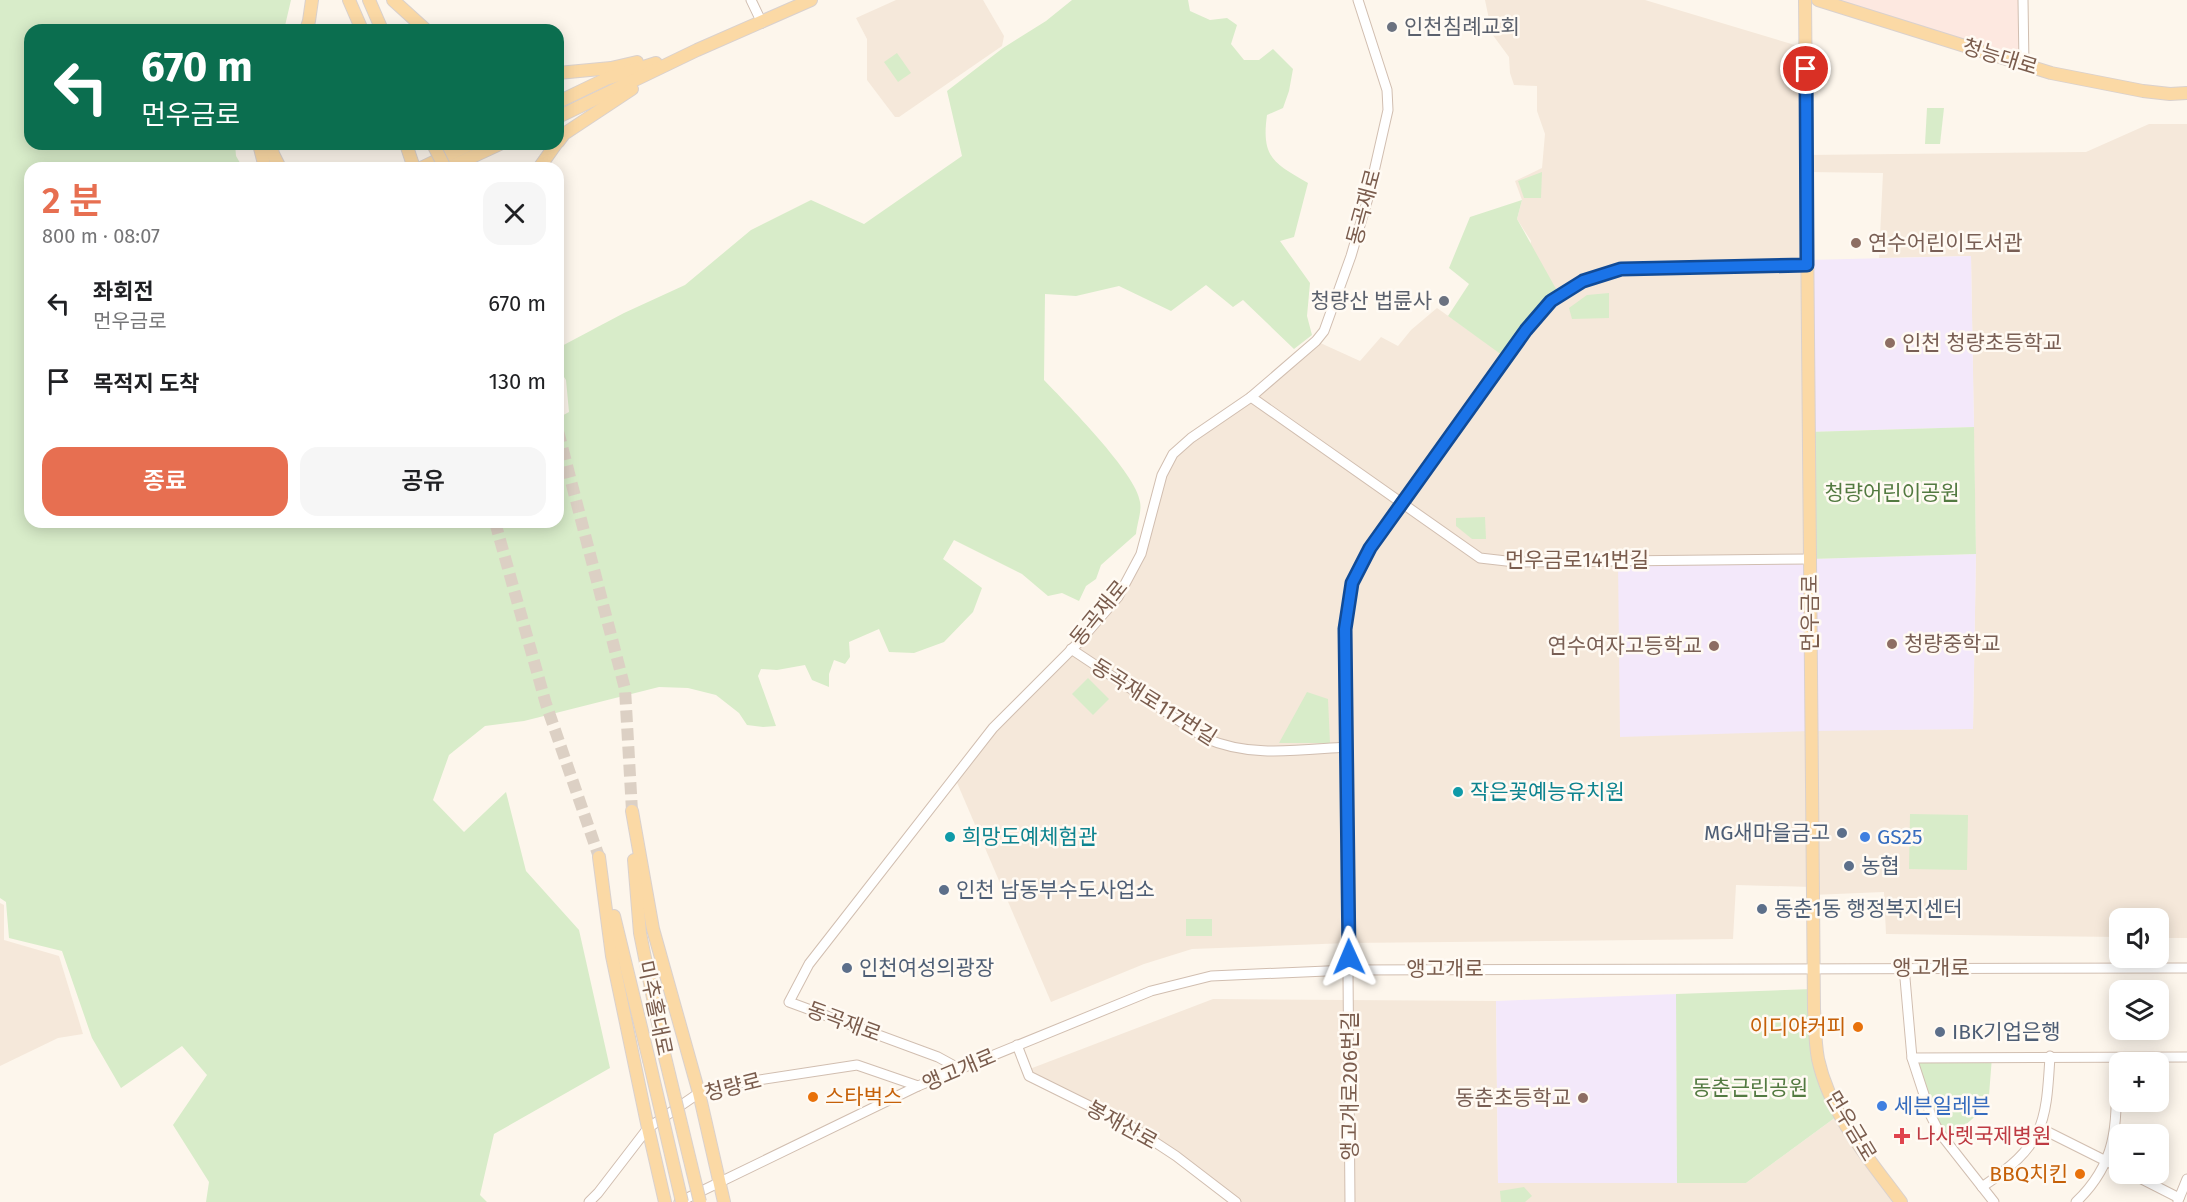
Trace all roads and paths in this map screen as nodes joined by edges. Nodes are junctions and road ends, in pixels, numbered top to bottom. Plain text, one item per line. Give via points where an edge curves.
1 (312, 0) edge
2 (350, 0) edge
3 (369, 0) edge
4 (393, 0) edge
5 (751, 0) edge
6 (811, 0) edge
7 (1358, 0) edge
8 (1805, 0) edge
9 (1818, 0) edge
10 (2023, 0) edge
11 (762, 23) junction
12 (308, 24) edge
13 (360, 24) edge
14 (379, 24) edge
15 (419, 24) edge
16 (698, 50) junction
17 (2024, 65) junction
18 (564, 73) edge
19 (2187, 93) edge
20 (564, 99) edge
21 (564, 114) edge
22 (564, 134) edge
23 (458, 150) edge
24 (486, 150) edge
25 (434, 162) edge
26 (460, 162) edge
27 (1807, 265) junction
28 (1251, 397) junction
29 (1401, 504) junction
30 (1810, 559) junction
31 (1071, 649) junction
32 (1346, 747) junction
33 (1812, 967) junction
34 (1905, 968) junction
35 (2187, 968) edge
36 (1349, 970) junction
37 (1017, 1045) junction
38 (2050, 1056) junction
39 (2169, 1057) edge
40 (2187, 1057) edge
41 (1912, 1058) junction
42 (2109, 1058) edge
43 (960, 1069) junction
44 (918, 1086) junction
45 (699, 1093) junction
46 (2115, 1112) edge
47 (648, 1128) junction
48 (2040, 1128) junction
49 (2107, 1161) junction
50 (2187, 1179) edge
51 (720, 1182) junction
52 (2150, 1184) edge
53 (1982, 1186) junction
54 (2178, 1200) edge
55 (589, 1202) edge
56 (665, 1202) edge
57 (680, 1202) edge
58 (700, 1202) edge
59 (724, 1202) edge
60 (1236, 1202) edge
61 (1350, 1202) edge
62 (1901, 1202) edge
63 (1994, 1202) edge
64 (2076, 1202) edge

1 - 12 main road
2 - 13 main road
3 - 14 main road
4 - 15 main road
5 - 11 street
6 - 11 main road
7 - 28 street, 동곡재로 via 1387,90 1385,128 1368,198 1324,331
8 - 27 main road, 먼우금로
9 - 17 main road, 청능대로
10 - 17 street
11 - 16 main road
16 - 18 main road
16 - 20 main road via 606,79
16 - 21 main road
16 - 22 main road via 651,75
17 - 19 main road, 청능대로 via 2143,91
23 - 25 main road
24 - 26 main road
27 - 29 street, 앵고개로206번길 via 1621,269 1583,281 1551,301 1526,330
27 - 30 main road, 먼우금로
28 - 29 street, 먼우금로141번길
28 - 31 street, 동곡재로 via 1173,454 1162,475 1141,554 1118,597
29 - 30 street, 먼우금로141번길 via 1480,558 1496,561
29 - 32 street, 앵고개로206번길 via 1370,548 1352,583 1345,629
30 - 33 main road, 먼우금로
31 - 32 street, 동곡재로117번길 via 1223,746 1266,752
31 - 43 street, 동곡재로 via 993,728 809,963 789,1002 938,1057
32 - 36 street, 앵고개로206번길
33 - 34 street, 앵고개로
33 - 36 street, 앵고개로
33 - 62 main road, 먼우금로 via 1818,1059 1830,1097
34 - 35 street, 앵고개로
34 - 41 street
36 - 37 street, 앵고개로 via 1211,976 1151,992
36 - 61 street, 앵고개로206번길
37 - 43 street, 앵고개로
37 - 60 street, 봉재산로 via 1029,1076 1132,1127
38 - 41 street
38 - 42 street
38 - 48 street
39 - 40 street
41 - 53 street via 1939,1132
43 - 44 street, 앵고개로
44 - 45 street, 청량로 via 857,1065 726,1085
44 - 51 street, 앵고개로
45 - 47 street, 청량로
45 - 51 main road
45 - 58 main road, 미추홀대로, bridge via 653,929 632,811 636,907 664,1053
46 - 49 street
47 - 55 street, 청량로
47 - 56 main road
47 - 57 main road, 미추홀대로, bridge via 612,956 599,857
48 - 49 street
48 - 53 street via 2023,1155
49 - 64 street via 2094,1184
50 - 54 street
51 - 57 street, 앵고개로
51 - 59 main road
52 - 54 street
53 - 63 street

